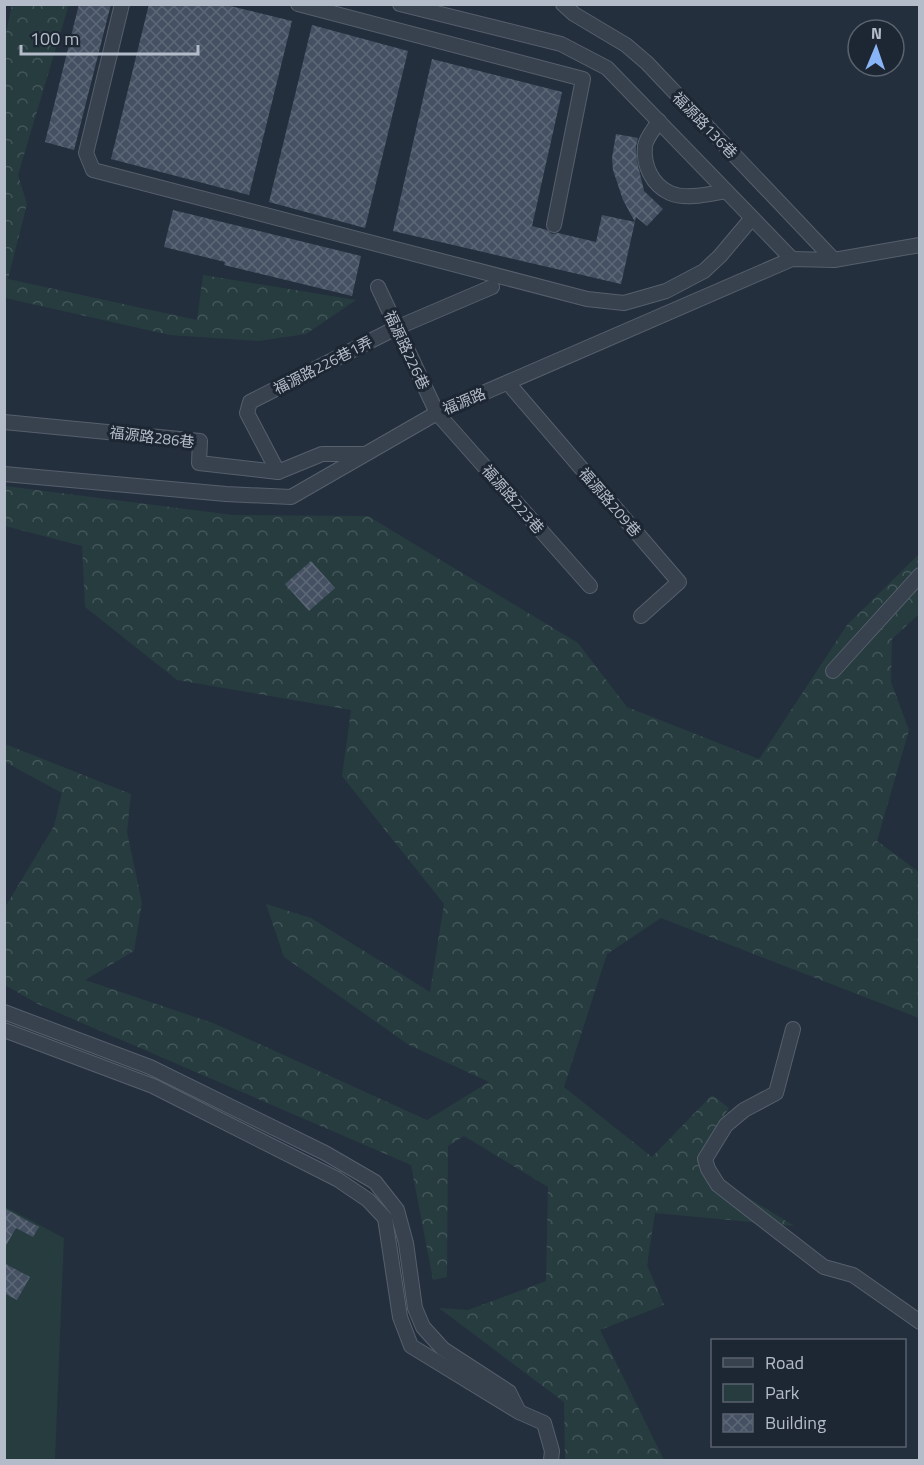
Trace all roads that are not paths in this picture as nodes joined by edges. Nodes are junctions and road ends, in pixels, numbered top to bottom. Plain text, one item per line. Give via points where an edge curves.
1 (122, 4) edge
2 (298, 4) edge
3 (400, 4) edge
4 (563, 4) edge
5 (607, 68) junction
6 (583, 79) junction
7 (659, 121) junction
8 (726, 191) junction
9 (752, 218) junction
10 (554, 225) dead end
11 (920, 245) edge
12 (792, 260) junction
13 (834, 260) junction
14 (492, 287) dead end
15 (378, 288) dead end
16 (396, 328) junction
17 (508, 383) junction
18 (437, 412) junction
19 (4, 422) edge
20 (364, 454) junction
21 (278, 472) junction
22 (4, 474) edge
23 (920, 574) edge
24 (590, 586) dead end
25 (641, 616) dead end
26 (833, 670) dead end
27 (4, 1012) edge
28 (793, 1029) dead end
29 (4, 1030) edge
30 (920, 1322) edge
31 (519, 1412) junction
32 (551, 1461) edge

1 - 9 street via 87,153 93,170 587,299 624,303 666,291 704,271
2 - 6 street
3 - 5 street via 561,44
4 - 13 street, 福源路136巷 via 647,63
5 - 6 street
5 - 7 street
6 - 10 street
7 - 8 street
7 - 8 street via 645,144 646,164 654,182 671,194 696,196
8 - 9 street
9 - 12 street
11 - 13 street, 福源路
12 - 13 street, 福源路
12 - 17 street, 福源路
14 - 16 street, 福源路226巷1弄
15 - 16 street, 福源路226巷
16 - 18 street, 福源路226巷
16 - 21 street, 福源路226巷1弄 via 250,402 247,413
17 - 18 street, 福源路
17 - 25 street, 福源路209巷 via 679,582
18 - 20 street, 福源路
18 - 24 street, 福源路223巷
19 - 21 street, 福源路286巷 via 200,441 199,463
20 - 21 street via 322,454
20 - 22 street, 福源路 via 291,497
23 - 26 street
27 - 31 street via 150,1067 325,1153 375,1182 397,1210 415,1308 423,1327 443,1349 510,1392
28 - 30 street via 776,1093 726,1125 705,1158 708,1169 718,1185 824,1267 853,1275
29 - 31 street via 153,1086 338,1179 368,1200 385,1218 400,1317 411,1346
31 - 32 street via 544,1423

